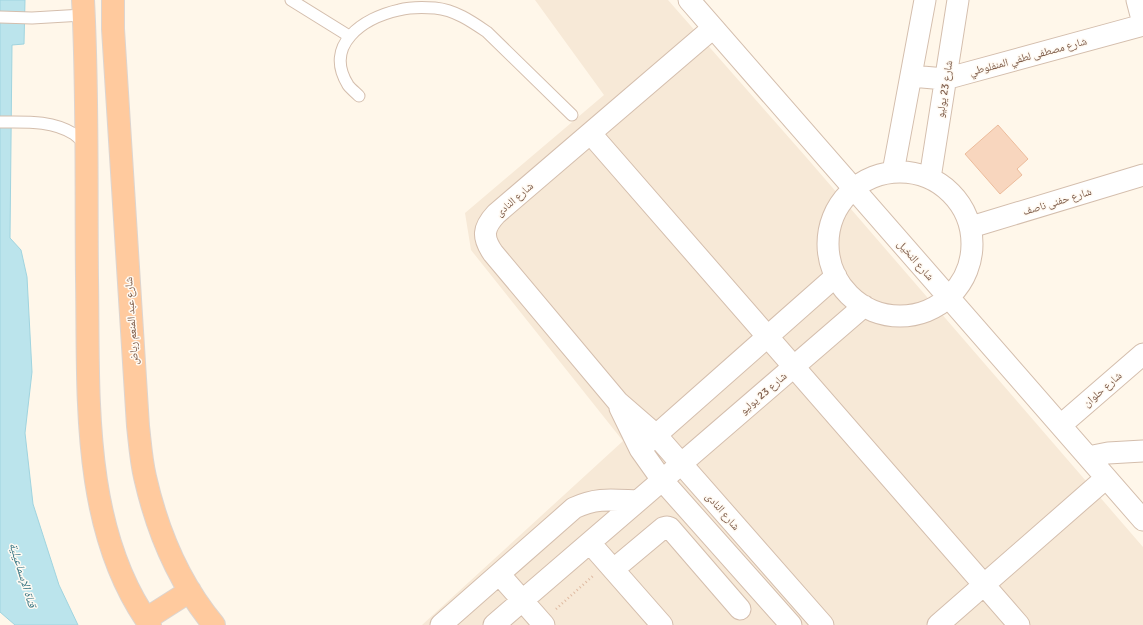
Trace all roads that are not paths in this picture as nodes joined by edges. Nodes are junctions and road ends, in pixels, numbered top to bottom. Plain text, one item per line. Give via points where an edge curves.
1 (113, 0) edge
2 (291, 0) edge
3 (406, 0) edge
4 (689, 0) edge
5 (925, 0) edge
6 (958, 0) edge
7 (1137, 0) edge
8 (83, 8) edge
9 (399, 10) junction
10 (0, 17) edge
11 (1143, 24) edge
12 (713, 28) junction
13 (349, 36) junction
14 (911, 76) junction
15 (945, 79) junction
16 (359, 96) dead end
17 (572, 115) dead end
18 (0, 122) edge
19 (591, 134) junction
20 (86, 145) junction
21 (893, 172) junction
22 (1143, 175) edge
23 (930, 178) junction
24 (853, 189) junction
25 (971, 227) junction
26 (836, 276) junction
27 (949, 298) junction
28 (864, 306) junction
29 (767, 336) junction
30 (1143, 354) edge
31 (794, 367) junction
32 (618, 402) junction
33 (1061, 425) junction
34 (656, 435) junction
35 (640, 449) junction
36 (1143, 451) edge
37 (1088, 457) junction
38 (681, 464) junction
39 (1106, 478) junction
40 (662, 480) junction
41 (638, 501) junction
42 (1143, 520) edge
43 (590, 542) junction
44 (611, 566) junction
45 (499, 574) junction
46 (984, 585) junction
47 (190, 591) junction
48 (798, 597) junction
49 (522, 601) junction
50 (740, 609) dead end
51 (786, 619) edge
52 (145, 623) edge
53 (542, 624) edge
54 (214, 625) edge
55 (441, 625) edge
56 (494, 625) edge
57 (662, 625) edge
58 (823, 625) edge
59 (938, 625) edge
60 (1019, 625) edge

1 - 47 highway, شارع عبد المنعم رياض via 139,433 144,476 155,516 170,555
2 - 13 lane
3 - 9 lane
4 - 12 street, شارع النخيل
5 - 14 street
6 - 15 street, شارع 23 يوليو
7 - 11 street
8 - 10 lane via 32,18
8 - 20 highway
9 - 13 lane via 381,15
9 - 17 lane via 417,7 436,8 472,21 487,32
11 - 15 street, شارع مصطفى لطفي المنفلوطي
12 - 19 street, شارع النادى
12 - 24 street, شارع النخيل
13 - 16 lane via 342,48 340,61 349,86
14 - 15 street, شارع مصطفى لطفي المنفلوطي
14 - 21 street
15 - 23 street, شارع 23 يوليو
18 - 20 lane via 44,123 59,127 74,134
19 - 29 street
19 - 32 street, شارع النادى via 496,214 489,222 485,233 487,244 493,253
20 - 52 highway via 89,411 93,457 104,523 114,557
21 - 23 street via 912,172
21 - 24 street via 866,180
22 - 25 street, شارع حفنى ناصف
23 - 25 street via 948,190 962,207
24 - 26 street via 841,203 832,220 828,238 830,258
24 - 27 street, شارع النخيل
25 - 27 street via 973,246 970,265 961,283
26 - 28 street via 848,293
26 - 29 street
27 - 28 street via 934,308 917,314 899,316 881,313
27 - 33 street, شارع النخيل
28 - 31 street, شارع 23 يوليو
29 - 31 street
29 - 34 street
30 - 33 street, شارع حلوان
31 - 38 street, شارع 23 يوليو
31 - 46 street
32 - 34 street, شارع النادى
32 - 35 street, شارع النادى
33 - 37 street, شارع النخيل
34 - 35 street
34 - 38 street, شارع النادى
35 - 40 street, شارع النادى
36 - 37 street
37 - 39 street, شارع النخيل
38 - 40 street, شارع 23 يوليو
38 - 48 street, شارع النادى
39 - 42 street, شارع النخيل
39 - 46 street
40 - 41 street, شارع 23 يوليو
40 - 51 street, شارع النادى
41 - 43 street, شارع 23 يوليو
41 - 45 street via 603,500 588,502 574,508
43 - 44 street
43 - 49 street, شارع 23 يوليو
44 - 50 street via 663,528 670,528
44 - 57 street
45 - 49 street
45 - 55 street
46 - 59 street
46 - 60 street
47 - 52 highway
47 - 54 highway, شارع عبد المنعم رياض
48 - 51 street
48 - 58 street, شارع النادى
49 - 53 street
49 - 56 street, شارع 23 يوليو

